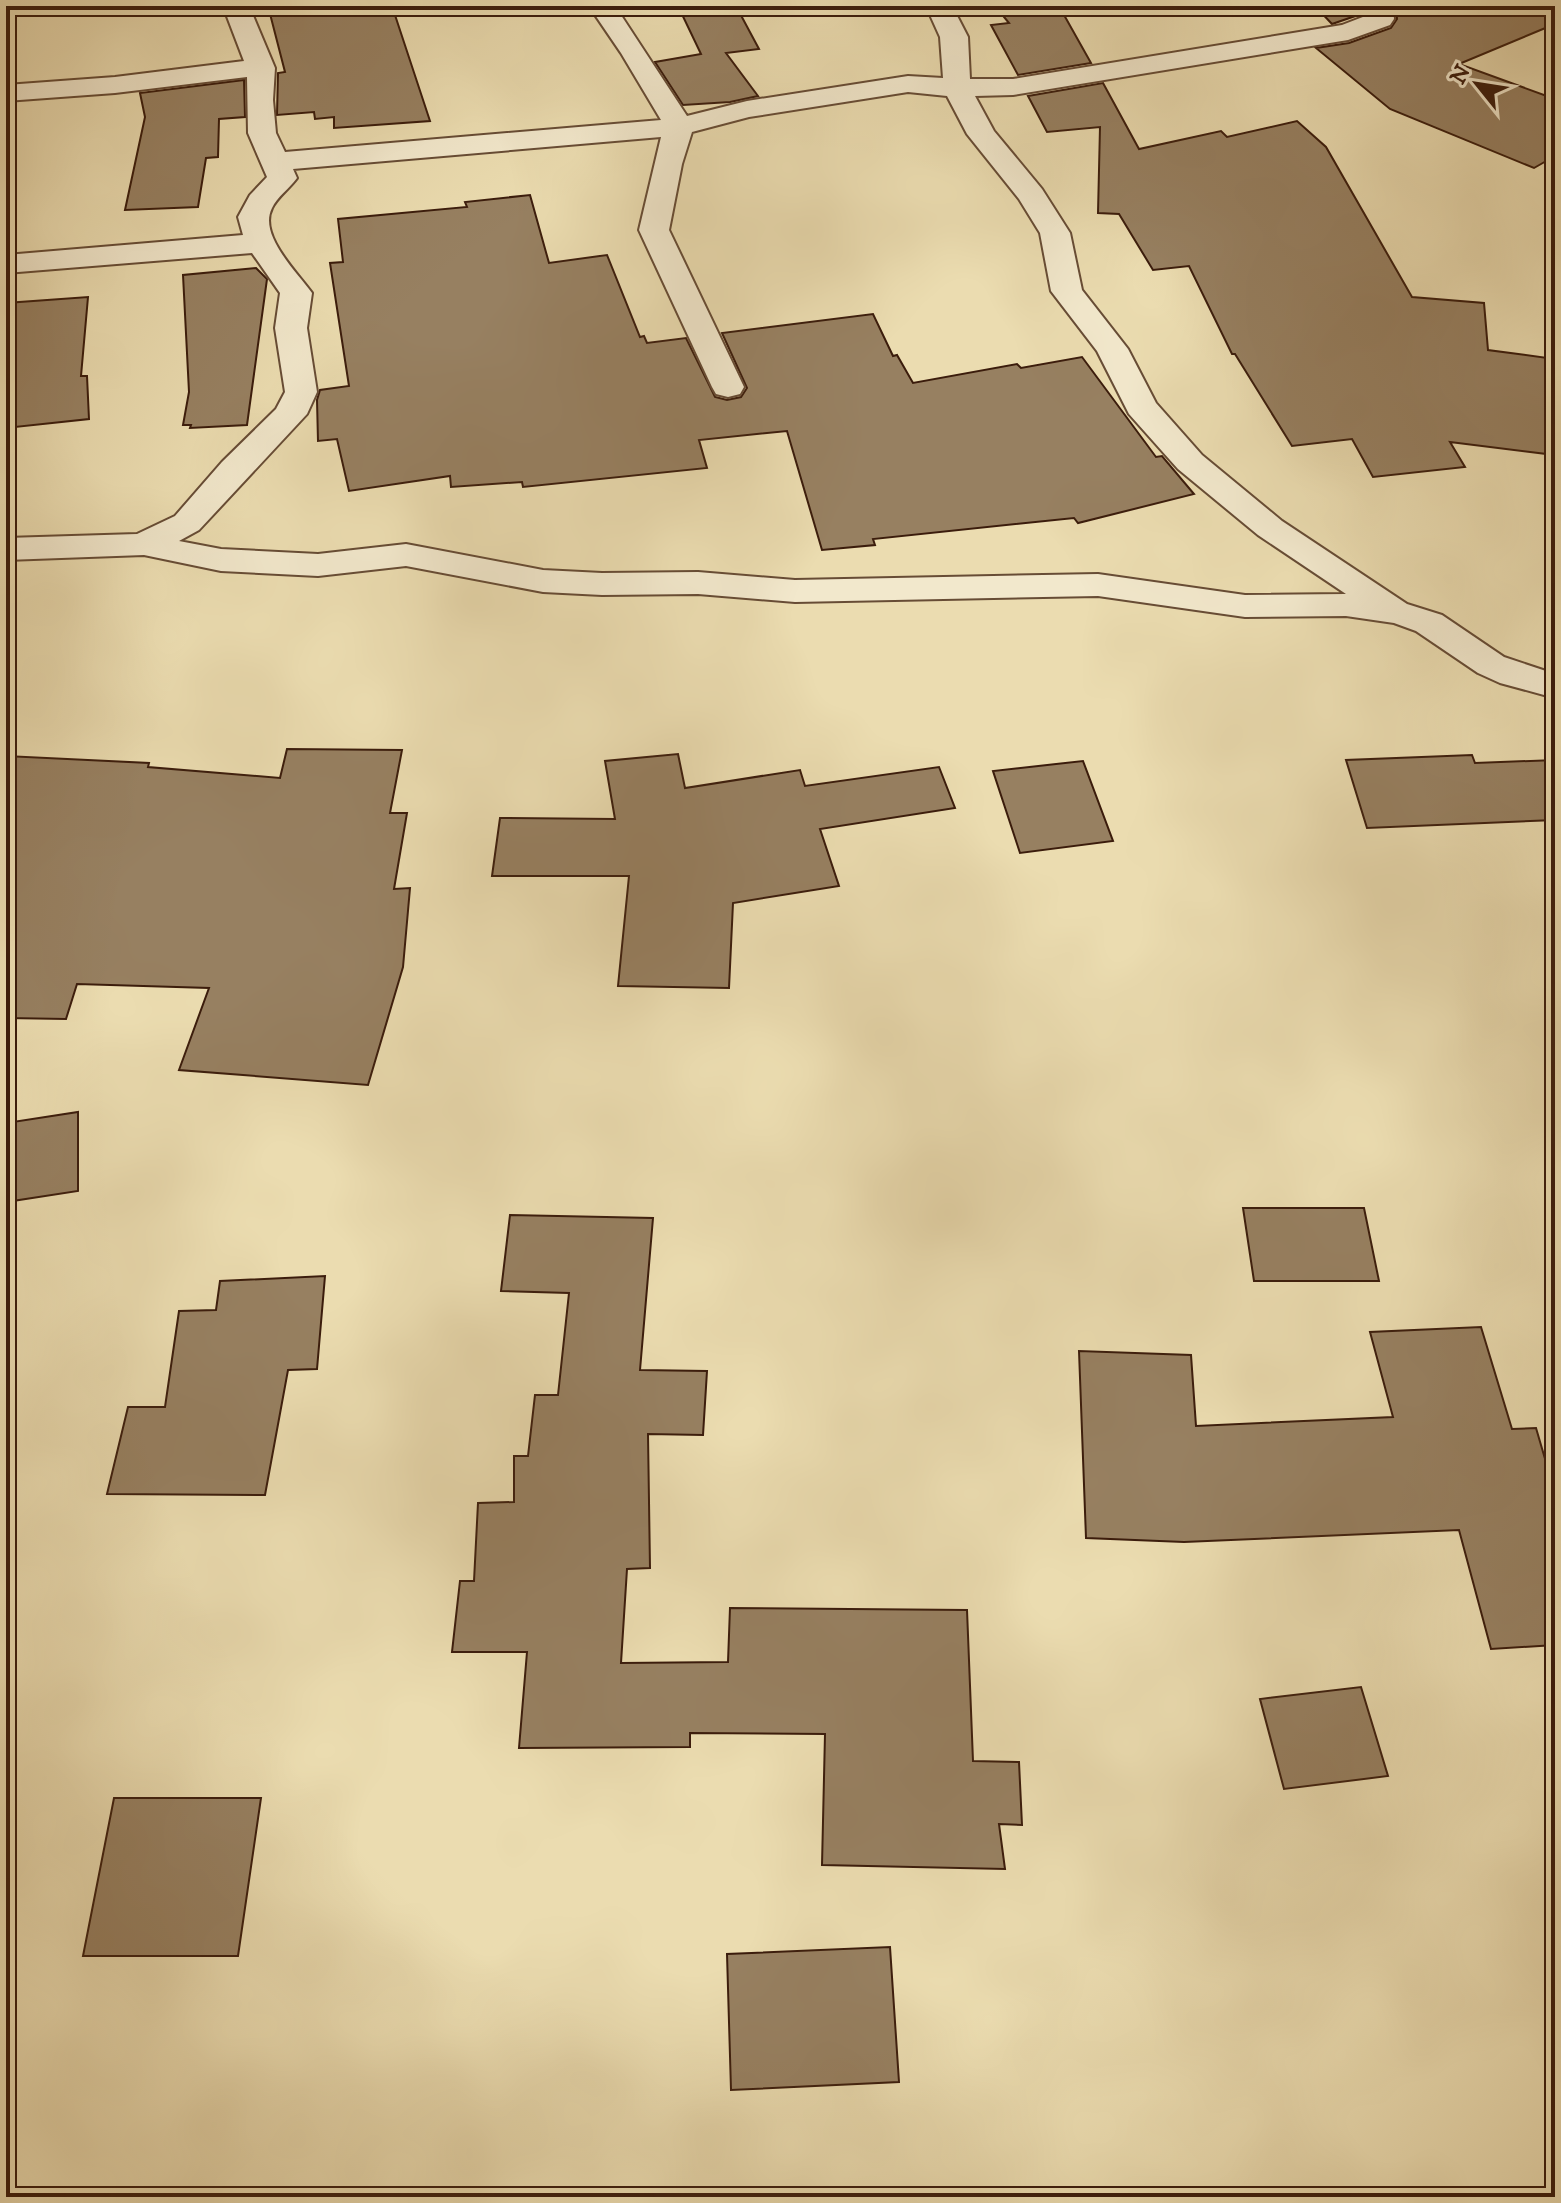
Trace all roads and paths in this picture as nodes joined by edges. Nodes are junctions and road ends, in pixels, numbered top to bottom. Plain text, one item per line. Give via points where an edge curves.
1 (236, 6) edge
2 (602, 6) edge
3 (939, 6) edge
4 (1378, 6) edge
5 (261, 68) junction
6 (957, 88) junction
7 (6, 93) edge
8 (679, 127) junction
9 (275, 162) junction
10 (260, 243) junction
11 (6, 264) edge
12 (728, 387) dead end
13 (144, 544) junction
14 (6, 549) edge
15 (1399, 613) junction
16 (1555, 686) edge

1 - 5 street
2 - 8 street
3 - 6 street via 954,37
4 - 6 street via 1381,19 1348,32 1013,87
5 - 7 street
5 - 9 street via 262,133
6 - 8 street via 908,84 747,109
6 - 15 street via 981,134 1032,195 1055,233 1067,291 1112,349 1141,407 1190,462 1270,528
8 - 9 street
8 - 12 street via 654,230
9 - 10 street via 282,178 253,217
10 - 11 street
10 - 13 street via 296,293 291,328 301,392 290,414 187,523
13 - 14 street
13 - 15 street via 221,560 318,565 406,555 543,581 698,583 795,591 1098,585 1245,606 1346,605
15 - 16 street via 1429,623 1491,665

